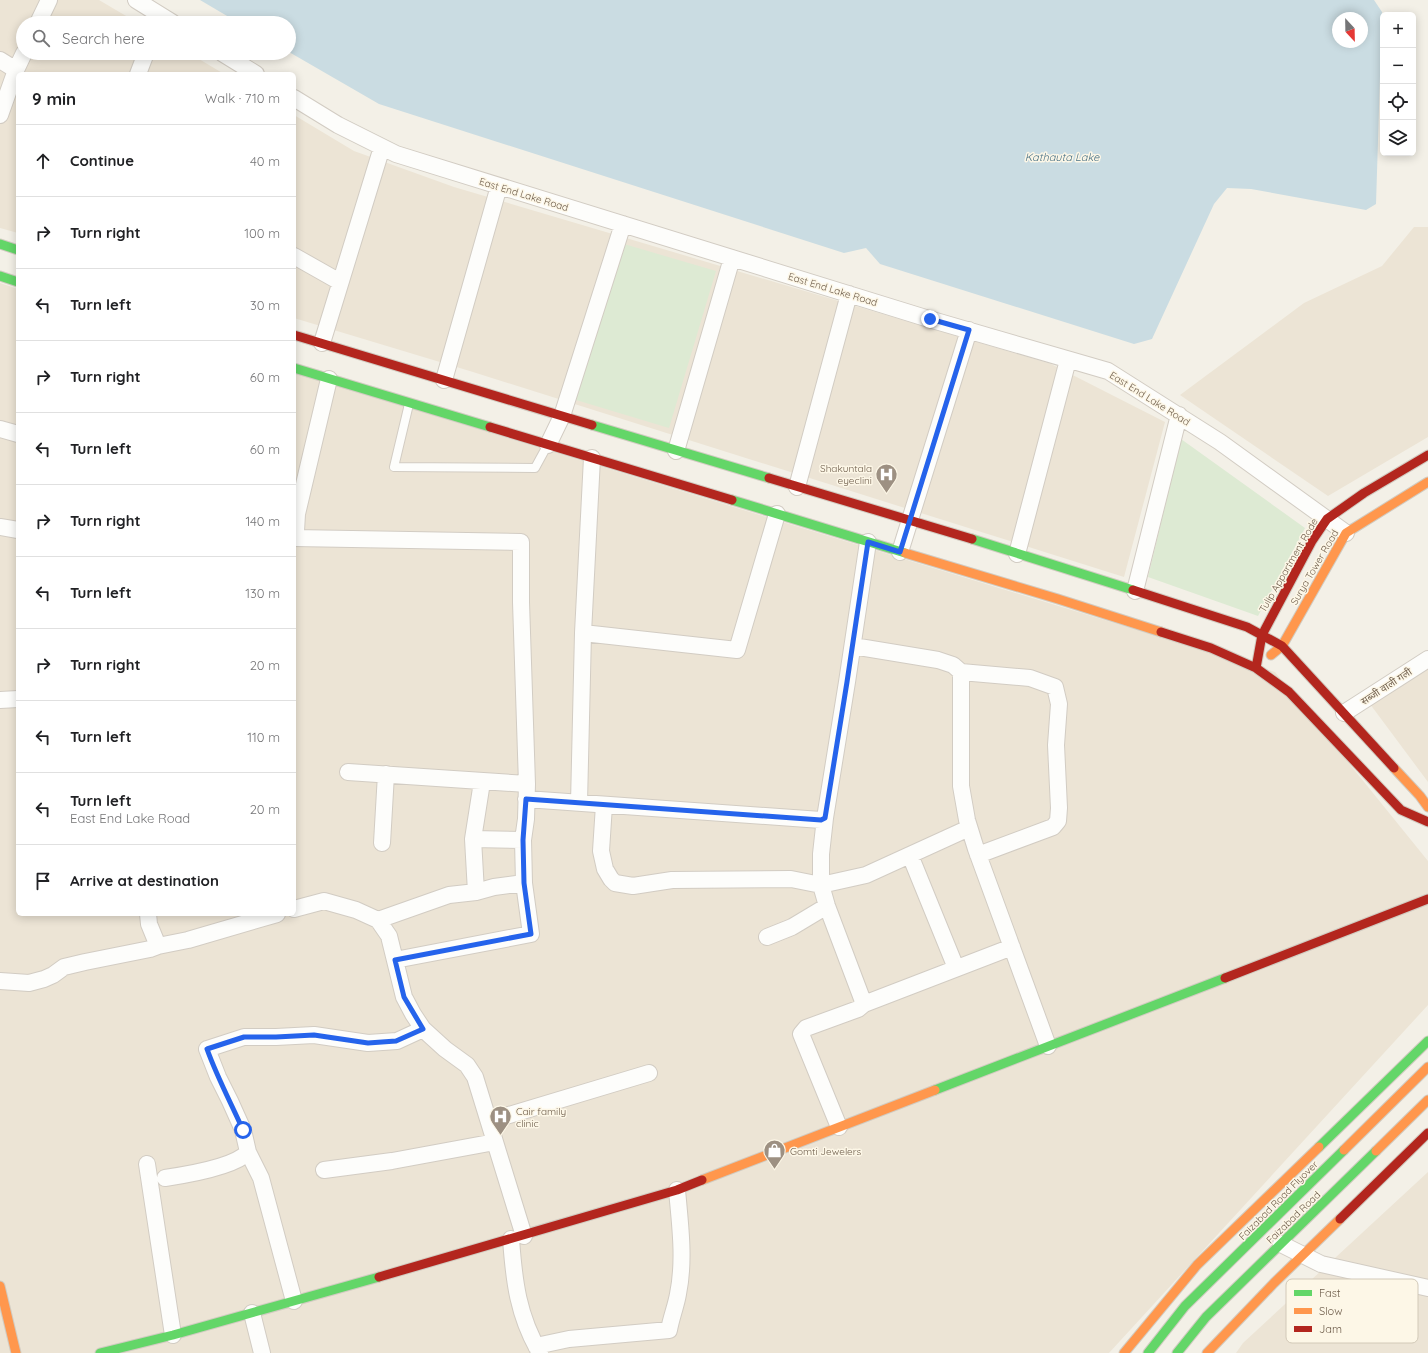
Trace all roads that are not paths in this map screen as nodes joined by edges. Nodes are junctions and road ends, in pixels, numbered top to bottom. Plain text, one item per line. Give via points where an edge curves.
1 (49, 0) edge
2 (136, 0) edge
3 (41, 16) edge
4 (158, 16) edge
5 (0, 60) edge
6 (21, 60) edge
7 (143, 60) edge
8 (233, 60) edge
9 (16, 70) junction
10 (139, 72) edge
11 (253, 72) edge
12 (296, 99) edge
13 (0, 115) edge
14 (382, 147) junction
15 (499, 186) junction
16 (623, 224) junction
17 (0, 244) edge
18 (16, 249) edge
19 (296, 257) edge
20 (732, 258) junction
21 (0, 276) edge
22 (16, 281) edge
23 (340, 282) junction
24 (849, 294) junction
25 (969, 330) junction
26 (296, 336) edge
27 (322, 343) junction
28 (1068, 360) junction
29 (296, 369) edge
30 (329, 379) junction
31 (444, 380) junction
32 (409, 403) junction
33 (562, 416) junction
34 (1179, 416) junction
35 (0, 429) edge
36 (16, 433) edge
37 (548, 445) junction
38 (676, 450) junction
39 (1428, 455) edge
40 (592, 458) junction
41 (1428, 482) edge
42 (797, 487) junction
43 (776, 514) junction
44 (1327, 519) junction
45 (910, 521) junction
46 (0, 527) edge
47 (16, 530) edge
48 (296, 531) edge
49 (1346, 533) junction
50 (296, 537) edge
51 (868, 542) junction
52 (900, 552) junction
53 (1017, 554) junction
54 (1135, 591) junction
55 (583, 633) junction
56 (1262, 635) junction
57 (853, 646) junction
58 (1282, 646) junction
59 (1428, 659) edge
60 (1256, 668) junction
61 (961, 672) junction
62 (16, 699) edge
63 (0, 700) edge
64 (1344, 713) junction
65 (348, 772) dead end
66 (386, 774) junction
67 (482, 782) junction
68 (527, 792) junction
69 (579, 803) junction
70 (604, 805) junction
71 (1428, 807) edge
72 (825, 818) junction
73 (1428, 822) edge
74 (969, 828) junction
75 (473, 839) junction
76 (523, 840) junction
77 (382, 843) dead end
78 (910, 855) junction
79 (978, 855) junction
80 (524, 883) junction
81 (821, 885) junction
82 (476, 892) junction
83 (1428, 899) edge
84 (827, 906) junction
85 (296, 908) edge
86 (148, 916) edge
87 (270, 916) edge
88 (378, 920) junction
89 (767, 937) dead end
90 (158, 946) junction
91 (1012, 947) junction
92 (395, 960) junction
93 (956, 968) junction
94 (0, 981) edge
95 (864, 1004) junction
96 (423, 1029) junction
97 (1428, 1041) edge
98 (1048, 1046) junction
99 (1428, 1067) edge
100 (648, 1073) dead end
101 (1428, 1100) edge
102 (489, 1121) junction
103 (839, 1127) junction
104 (1428, 1133) edge
105 (495, 1142) junction
106 (248, 1152) junction
107 (147, 1164) dead end
108 (324, 1170) dead end
109 (165, 1178) dead end
110 (677, 1190) junction
111 (518, 1238) junction
112 (1281, 1244) junction
113 (1302, 1255) junction
114 (1388, 1279) edge
115 (0, 1286) edge
116 (1418, 1286) edge
117 (1428, 1288) edge
118 (294, 1301) junction
119 (252, 1313) junction
120 (5, 1327) edge
121 (173, 1335) junction
122 (538, 1350) edge
123 (16, 1353) edge
124 (100, 1353) edge
125 (262, 1353) edge
126 (1124, 1353) edge
127 (1148, 1353) edge
128 (1177, 1353) edge
129 (1206, 1353) edge

1 - 3 street
2 - 4 street
5 - 9 street
6 - 9 street
7 - 10 street
8 - 11 street
9 - 13 street
12 - 14 street, East End Lake Road via 338,125
14 - 15 street, East End Lake Road via 396,154
14 - 23 street
15 - 16 street, East End Lake Road
15 - 31 street
16 - 20 street, East End Lake Road
16 - 33 street
17 - 18 main road
19 - 23 street
20 - 24 street, East End Lake Road
20 - 38 street
21 - 22 main road
23 - 27 street
24 - 25 street, East End Lake Road
24 - 42 street
25 - 28 street, East End Lake Road
25 - 45 street
26 - 27 main road
27 - 31 main road
28 - 34 street, East End Lake Road via 1108,371
28 - 53 street
29 - 30 main road
30 - 32 main road
30 - 48 street
31 - 33 main road
32 - 37 main road
32 - 37 lane via 394,467 535,468
33 - 37 street
33 - 38 main road
34 - 44 street, East End Lake Road via 1220,442
34 - 54 street
35 - 36 street
37 - 40 main road
38 - 42 main road
39 - 44 main road, Tulip Appartment Rode via 1364,493
40 - 43 main road
40 - 55 street
41 - 49 main road, Surya Tower Road
42 - 45 main road
43 - 51 main road
43 - 55 street via 737,650
44 - 49 street, East End Lake Road
44 - 56 main road, Tulip Appartment Rode via 1312,541
45 - 52 street
45 - 53 main road
46 - 47 street
49 - 58 main road, Surya Tower Road
50 - 68 street via 521,542
51 - 52 main road
51 - 57 street
52 - 60 main road via 1204,646
53 - 54 main road
54 - 56 main road via 1247,627
55 - 69 street
56 - 58 main road
56 - 60 main road, Tulip Appartment Rode
57 - 61 street via 938,660 953,665
57 - 72 street
58 - 60 main road, Surya Tower Road
58 - 64 main road
59 - 64 street, सब्जी वाली गली
60 - 73 main road via 1289,692 1401,810
61 - 74 street via 961,786
61 - 79 street via 1030,678 1054,687 1059,704 1056,745 1058,821 1053,827
62 - 63 street
64 - 71 main road
65 - 66 street
66 - 67 street
66 - 77 street
67 - 68 street
67 - 75 street
68 - 69 street
68 - 76 street
69 - 70 street
70 - 72 street via 821,820
70 - 81 street via 601,851 605,869 615,883 633,886 672,880 791,879
72 - 81 street
74 - 78 street
74 - 79 street
75 - 76 street
75 - 82 street
76 - 80 street
78 - 81 street via 866,875
78 - 93 street
79 - 91 street
80 - 82 street
80 - 92 street via 531,934
81 - 84 street
82 - 88 street via 449,895
83 - 98 main road
84 - 89 street via 792,927
84 - 95 street
85 - 88 street via 324,901 356,910
86 - 90 street
87 - 90 street
88 - 92 street via 389,936
90 - 94 street via 64,967 53,976 29,983
91 - 93 street
91 - 98 street
92 - 96 street via 404,997
93 - 95 street
95 - 103 street via 858,1009 806,1028 801,1034
96 - 102 street via 467,1065 475,1078
96 - 106 street via 396,1041 368,1043 314,1035 244,1037 207,1049 243,1130
97 - 126 main road via 1198,1266
98 - 103 main road
99 - 127 main road, Faizabad Road Flyover via 1185,1306
100 - 102 street
101 - 112 main road, Faizabad Road
102 - 105 street
103 - 110 main road
104 - 113 main road
105 - 108 street via 392,1161
105 - 111 street
106 - 109 street via 243,1158 213,1169
106 - 118 street via 261,1178
107 - 121 street
110 - 111 main road
110 - 122 street via 681,1270 669,1330 569,1339
111 - 118 main road
111 - 122 street via 514,1277 519,1302
112 - 113 street
112 - 128 main road, Faizabad Road via 1206,1317
113 - 114 street via 1321,1264
113 - 129 main road
115 - 120 main road
116 - 117 street
118 - 119 main road
119 - 121 main road
119 - 125 street
120 - 123 main road
121 - 124 main road

